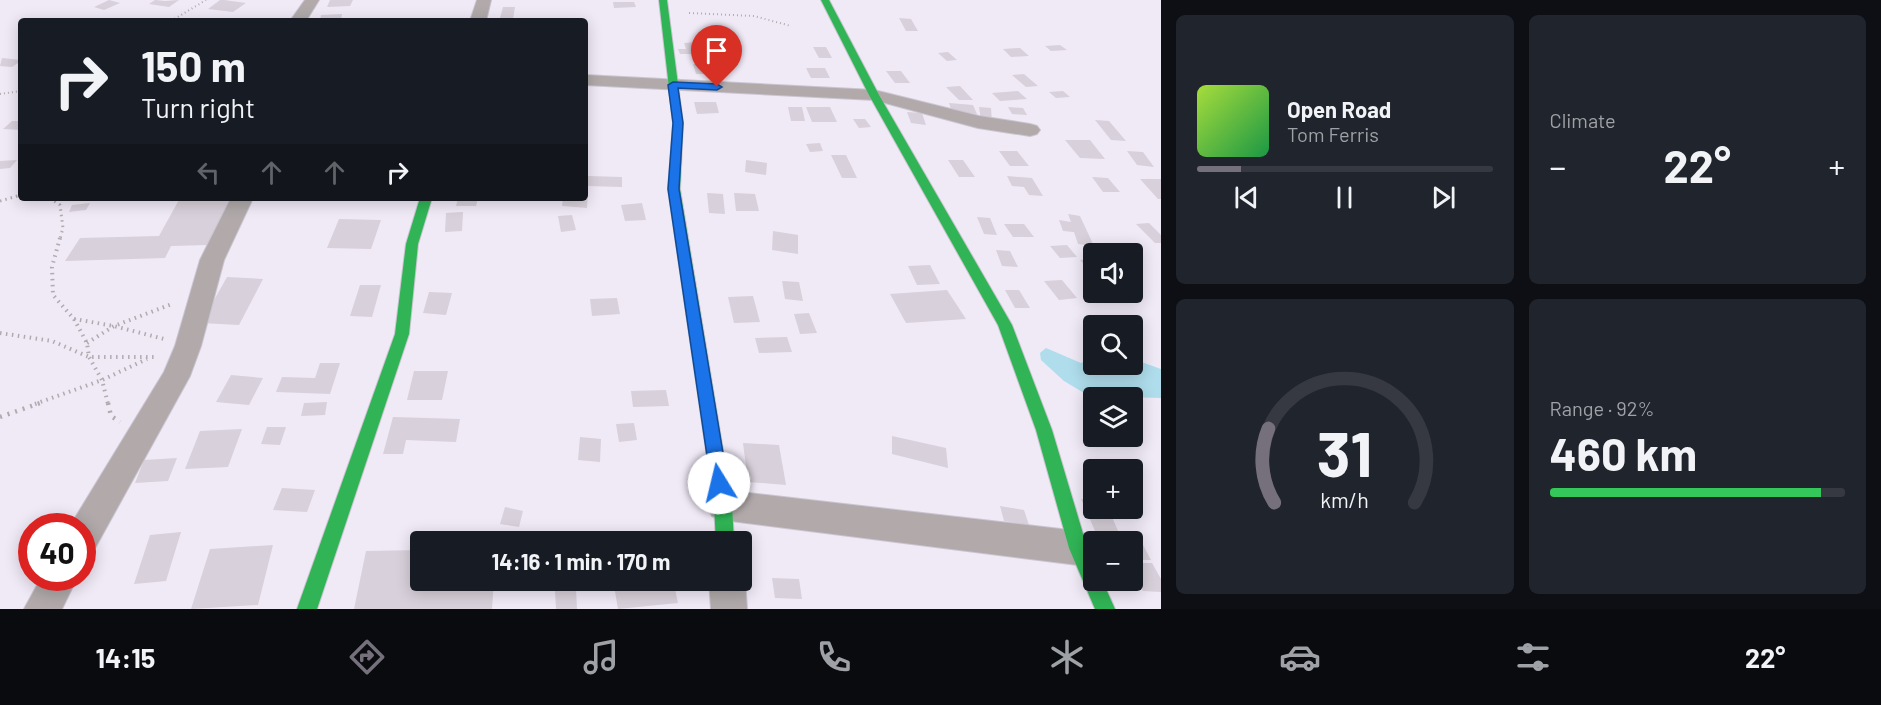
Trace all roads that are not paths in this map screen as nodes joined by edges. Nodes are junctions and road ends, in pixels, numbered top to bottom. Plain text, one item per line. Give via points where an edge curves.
1 (312, 0) edge
2 (484, 0) edge
3 (663, 0) edge
4 (825, 0) edge
5 (300, 18) edge
6 (479, 18) edge
7 (588, 80) edge
8 (673, 85) junction
9 (874, 95) junction
10 (1030, 130) dead end
11 (241, 201) edge
12 (425, 201) edge
13 (723, 505) junction
14 (96, 514) edge
15 (724, 531) edge
16 (1078, 548) junction
17 (52, 591) edge
18 (728, 591) edge
19 (42, 609) edge
20 (307, 609) edge
21 (729, 609) edge
22 (1105, 609) edge

1 - 5 street
2 - 6 street
3 - 8 street
4 - 9 street
7 - 8 street
8 - 9 street
8 - 13 street via 678,123 674,189
9 - 10 street via 978,122
9 - 16 street via 1005,325 1044,430
11 - 14 street via 212,260 176,376
12 - 20 street via 412,244 402,334
13 - 15 street
13 - 16 street
16 - 22 street
17 - 19 street
18 - 21 street

